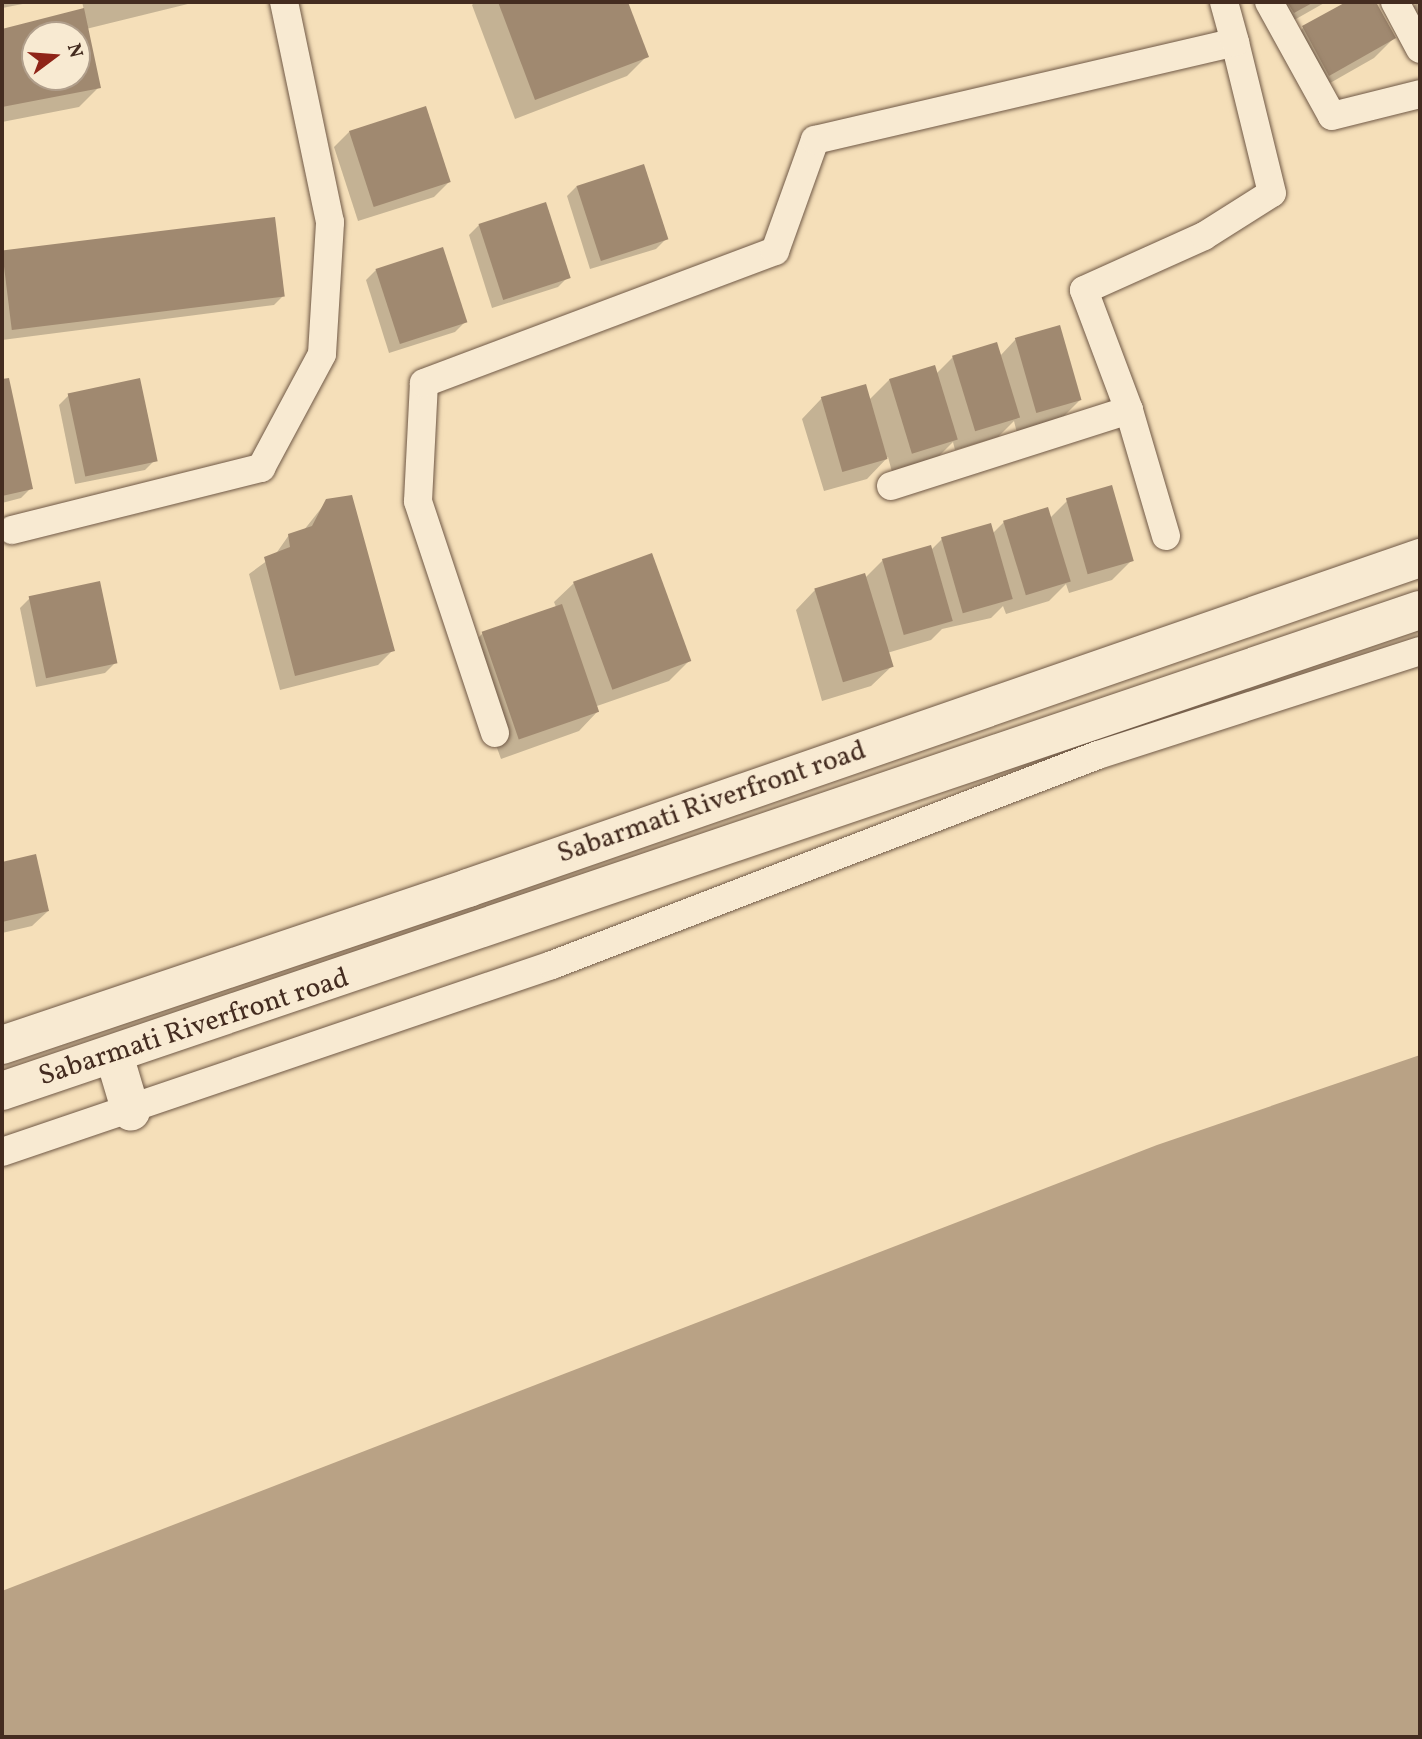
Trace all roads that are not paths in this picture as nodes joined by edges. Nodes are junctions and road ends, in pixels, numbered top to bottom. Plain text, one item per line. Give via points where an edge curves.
1 (284, 2) edge
2 (1224, 2) edge
3 (1269, 2) edge
4 (1395, 2) edge
5 (1235, 42) junction
6 (1420, 49) edge
7 (1420, 93) edge
8 (1129, 410) junction
9 (891, 486) dead end
10 (12, 530) dead end
11 (1166, 536) dead end
12 (1420, 558) edge
13 (1420, 610) edge
14 (1420, 651) edge
15 (495, 733) dead end
16 (2, 1045) edge
17 (114, 1055) junction
18 (2, 1091) edge
19 (131, 1112) junction
20 (2, 1152) edge

1 - 10 street via 330,222 322,354 261,468
2 - 5 street
3 - 7 street via 1332,116
4 - 6 street
5 - 8 street via 1272,193 1204,236 1084,290
5 - 15 street via 814,140 775,251 424,383 418,501
8 - 9 street
8 - 11 street
12 - 16 street, Sabarmati Riverfront road
13 - 17 street, Sabarmati Riverfront road
14 - 19 street via 1098,755 552,965
17 - 18 street, Sabarmati Riverfront road
17 - 19 street
19 - 20 street

